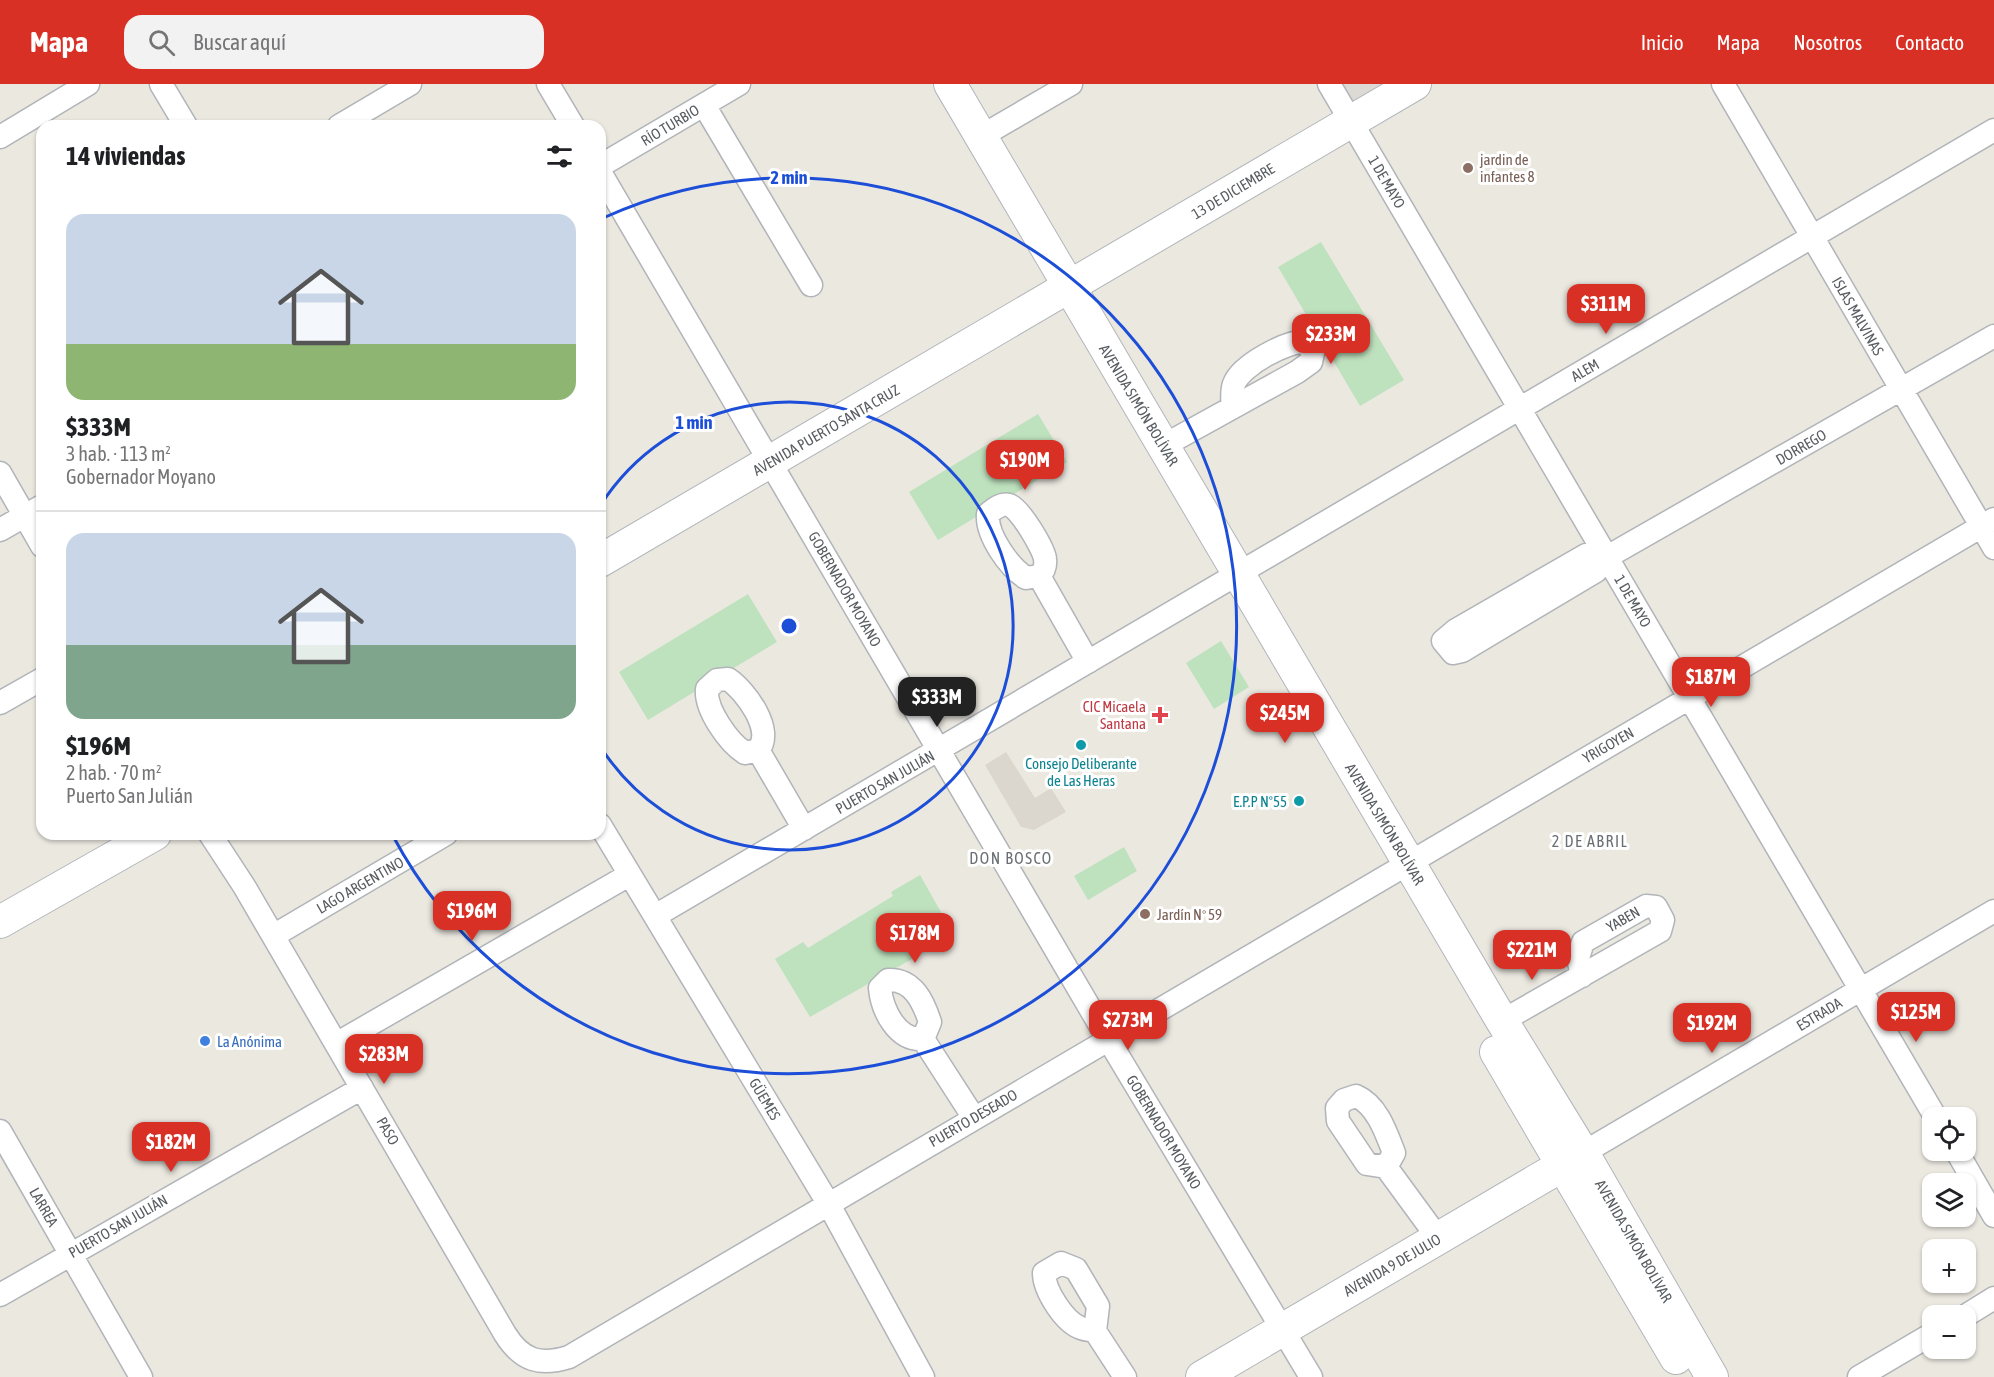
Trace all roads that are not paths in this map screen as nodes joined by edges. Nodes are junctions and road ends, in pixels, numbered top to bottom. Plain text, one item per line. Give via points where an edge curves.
1 (88, 84) edge
2 (161, 84) edge
3 (410, 84) edge
4 (548, 84) edge
5 (739, 84) edge
6 (927, 84) edge
7 (950, 84) edge
8 (1071, 84) edge
9 (1329, 84) edge
10 (1415, 84) edge
11 (1723, 84) edge
12 (704, 105) junction
13 (182, 120) edge
14 (349, 120) edge
15 (569, 120) edge
16 (1351, 121) junction
17 (1994, 130) edge
18 (0, 137) edge
19 (980, 137) junction
20 (606, 162) edge
21 (606, 182) edge
22 (1812, 237) junction
23 (811, 285) dead end
24 (1060, 293) junction
25 (1994, 336) edge
26 (1901, 390) junction
27 (1232, 407) dead end
28 (1520, 409) junction
29 (1163, 446) junction
30 (771, 463) junction
31 (0, 474) edge
32 (33, 511) edge
33 (1988, 522) edge
34 (0, 530) edge
35 (1994, 548) edge
36 (1607, 557) junction
37 (606, 558) edge
38 (1039, 576) dead end
39 (1229, 579) junction
40 (1088, 662) junction
41 (36, 682) edge
42 (1690, 697) junction
43 (0, 703) edge
44 (758, 750) dead end
45 (939, 750) junction
46 (804, 829) junction
47 (606, 835) edge
48 (105, 840) edge
49 (144, 840) edge
50 (214, 840) edge
51 (436, 840) edge
52 (1399, 868) junction
53 (629, 875) junction
54 (0, 898) edge
55 (1994, 911) edge
56 (656, 916) junction
57 (0, 922) edge
58 (273, 936) junction
59 (1582, 976) dead end
60 (1861, 989) junction
61 (1502, 1021) junction
62 (923, 1039) dead end
63 (1108, 1039) junction
64 (336, 1044) junction
65 (362, 1088) junction
66 (1930, 1107) edge
67 (974, 1118) junction
68 (0, 1131) edge
69 (1573, 1159) junction
70 (1962, 1161) edge
71 (1386, 1167) dead end
72 (828, 1203) junction
73 (1994, 1216) edge
74 (1438, 1238) junction
75 (70, 1253) junction
76 (0, 1295) edge
77 (1994, 1298) edge
78 (1976, 1309) edge
79 (1282, 1329) junction
80 (1095, 1331) dead end
81 (1922, 1341) edge
82 (534, 1360) joint
83 (141, 1377) edge
84 (923, 1377) edge
85 (1125, 1377) edge
86 (1202, 1377) edge
87 (1311, 1377) edge
88 (1687, 1377) edge
89 (1712, 1377) edge
90 (1859, 1377) edge

1 - 18 street
2 - 13 street
3 - 14 street
4 - 15 street
5 - 12 street, RÍO TURBIO
6 - 24 street, AVENIDA SIMÓN BOLÍVAR
7 - 19 street, AVENIDA SIMÓN BOLÍVAR
8 - 19 street
9 - 16 street, 1 DE MAYO
10 - 16 street, 13 DE DICIEMBRE
11 - 22 street, ISLAS MALVINAS
12 - 20 street, RÍO TURBIO
12 - 23 street
16 - 24 street, 13 DE DICIEMBRE
16 - 28 street, 1 DE MAYO
17 - 22 street, ALEM
19 - 24 street, AVENIDA SIMÓN BOLÍVAR
21 - 30 street, GOBERNADOR MOYANO
22 - 26 street, ISLAS MALVINAS
22 - 28 street, ALEM
24 - 29 street, AVENIDA SIMÓN BOLÍVAR
24 - 30 street, AVENIDA PUERTO SANTA CRUZ
24 - 39 street, AVENIDA SIMÓN BOLÍVAR
25 - 26 street, DORREGO
26 - 33 street, ISLAS MALVINAS
26 - 36 street, DORREGO
27 - 29 street
28 - 36 street, 1 DE MAYO
28 - 39 street, ALEM
29 - 39 street, AVENIDA SIMÓN BOLÍVAR
30 - 37 street, AVENIDA PUERTO SANTA CRUZ
30 - 45 street, GOBERNADOR MOYANO
31 - 32 street
32 - 34 street
33 - 35 street, ISLAS MALVINAS
33 - 42 street, YRIGOYEN
36 - 36 street, DORREGO via 1586,555 1455,630 1443,641 1453,653 1461,651 1596,571
36 - 42 street, 1 DE MAYO
38 - 40 street
39 - 40 street, PUERTO SAN JULIÁN
39 - 52 street, AVENIDA SIMÓN BOLÍVAR
40 - 45 street, PUERTO SAN JULIÁN
41 - 43 street
42 - 52 street, YRIGOYEN
42 - 60 street, 1 DE MAYO
44 - 46 street
45 - 46 street, PUERTO SAN JULIÁN
45 - 63 street, GOBERNADOR MOYANO
46 - 56 street, PUERTO SAN JULIÁN
47 - 53 street, GÜEMES
48 - 54 street
49 - 57 street
50 - 58 street, PASO
51 - 58 street, LAGO ARGENTINO
52 - 61 street, AVENIDA SIMÓN BOLÍVAR
52 - 63 street, PUERTO DESEADO
52 - 69 street, AVENIDA SIMÓN BOLÍVAR
53 - 56 street, GÜEMES
53 - 64 street
55 - 60 street, ESTRADA
56 - 72 street, GÜEMES
58 - 64 street, PASO
59 - 61 street
60 - 66 street, 1 DE MAYO
60 - 69 street, ESTRADA
61 - 69 street, AVENIDA SIMÓN BOLÍVAR
62 - 67 street
63 - 67 street, PUERTO DESEADO
63 - 79 street, GOBERNADOR MOYANO
64 - 65 street, PASO
65 - 75 street, PUERTO SAN JULIÁN
65 - 82 street, PASO via 513,1347
67 - 72 street, PUERTO DESEADO
68 - 75 street, LARREA
69 - 74 street, AVENIDA 9 DE JULIO
69 - 88 street, AVENIDA SIMÓN BOLÍVAR
69 - 89 street, AVENIDA SIMÓN BOLÍVAR
70 - 73 street
71 - 74 street
72 - 82 street, PUERTO DESEADO via 569,1357 549,1363
72 - 84 street, GÜEMES
74 - 79 street, AVENIDA 9 DE JULIO
75 - 76 street, PUERTO SAN JULIÁN
75 - 83 street, LARREA
77 - 78 street
79 - 86 street, AVENIDA 9 DE JULIO
79 - 87 street, GOBERNADOR MOYANO
80 - 85 street
81 - 90 street

